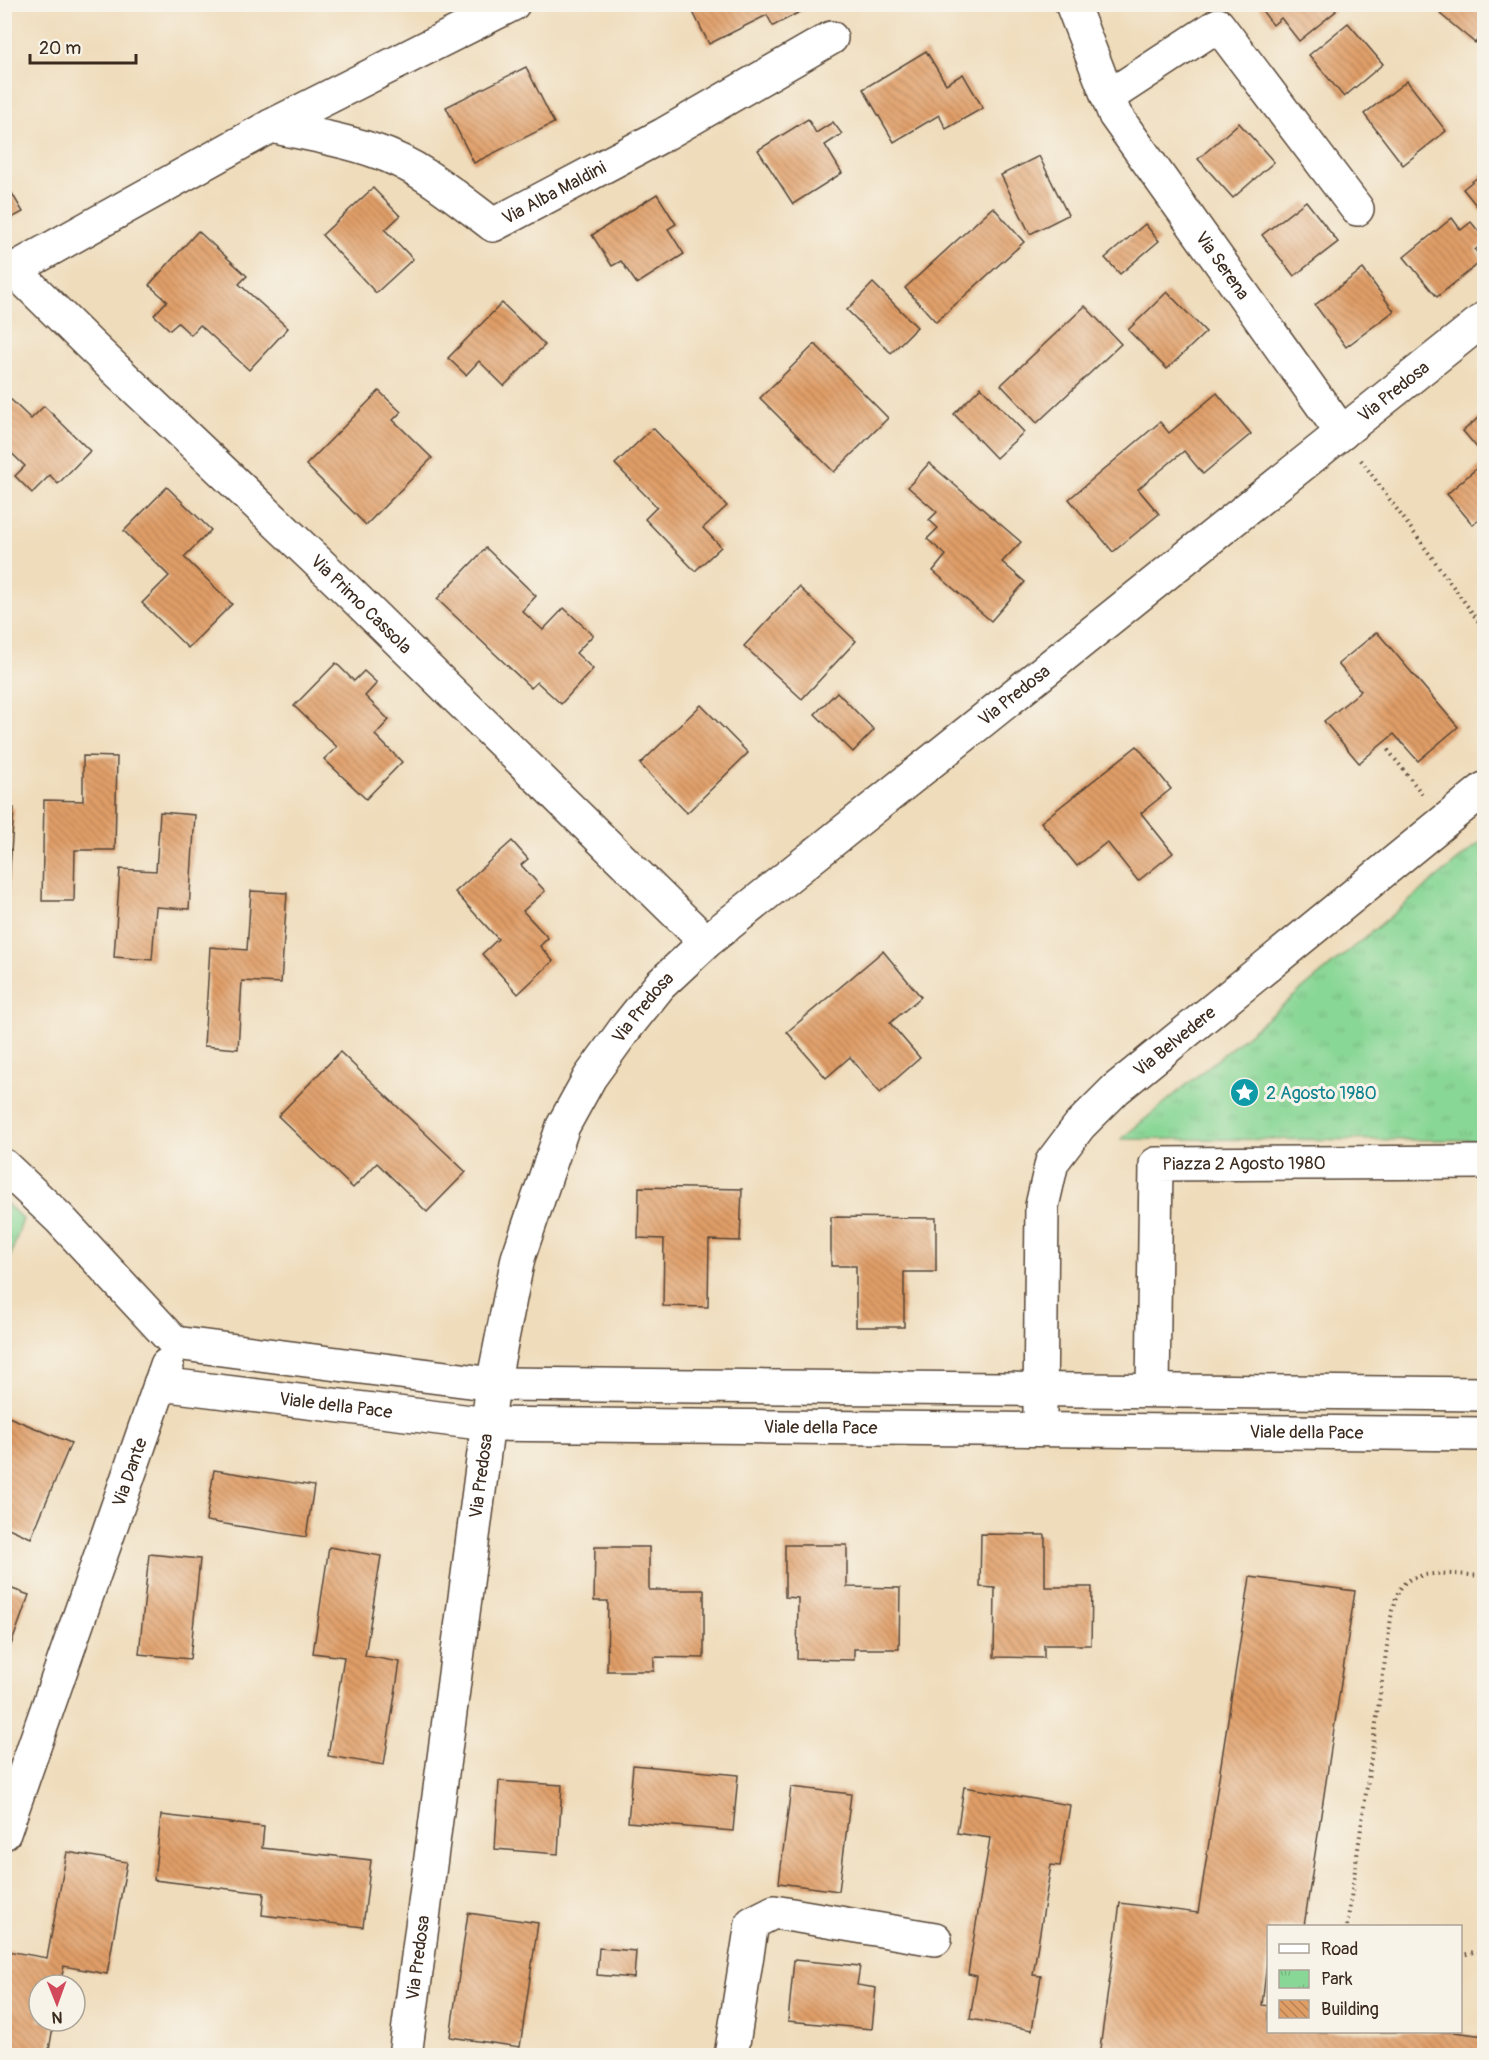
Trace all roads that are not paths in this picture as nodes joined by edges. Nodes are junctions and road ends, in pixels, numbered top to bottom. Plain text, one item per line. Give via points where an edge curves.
1 (513, 4) edge
2 (1072, 4) edge
3 (831, 38) dead end
4 (1108, 97) junction
5 (271, 126) junction
6 (1357, 209) dead end
7 (9, 272) edge
8 (1485, 319) edge
9 (1342, 433) junction
10 (1485, 789) edge
11 (706, 942) junction
12 (1485, 1162) edge
13 (4, 1166) edge
14 (176, 1343) junction
15 (160, 1384) junction
16 (493, 1384) junction
17 (1040, 1389) junction
18 (1153, 1390) junction
19 (1363, 1392) junction
20 (1485, 1394) edge
21 (488, 1424) junction
22 (1040, 1429) junction
23 (1362, 1432) junction
24 (1485, 1434) edge
25 (4, 1833) edge
26 (935, 1939) dead end
27 (405, 2055) edge
28 (731, 2055) edge

1 - 5 street
2 - 4 street, Via Serena
3 - 5 street, Via Alba Maldini via 663,135 493,225 407,164 376,151
4 - 6 street via 1218,25
4 - 9 street, Via Serena via 1115,115
5 - 7 street
7 - 11 street, Via Primo Cassola via 341,584
8 - 9 street, Via Predosa
9 - 11 street, Via Predosa
10 - 17 street, Via Belvedere via 1116,1089 1080,1125 1052,1162 1042,1206
11 - 16 street, Via Predosa via 660,985 624,1030 590,1077 563,1126 518,1258
12 - 18 street, Piazza 2 Agosto 1980 via 1156,1164
13 - 14 street via 60,1219
14 - 15 street, Via Dante
14 - 16 street
15 - 21 street, Viale della Pace
15 - 25 street, Via Dante
16 - 17 street
16 - 21 street, Via Predosa
17 - 18 street
17 - 22 street, Via Belvedere
18 - 19 street
19 - 20 street
19 - 23 street
21 - 22 street, Viale della Pace
21 - 27 street, Via Predosa
22 - 23 street, Viale della Pace
23 - 24 street, Viale della Pace
26 - 28 street via 774,1912 752,1923

